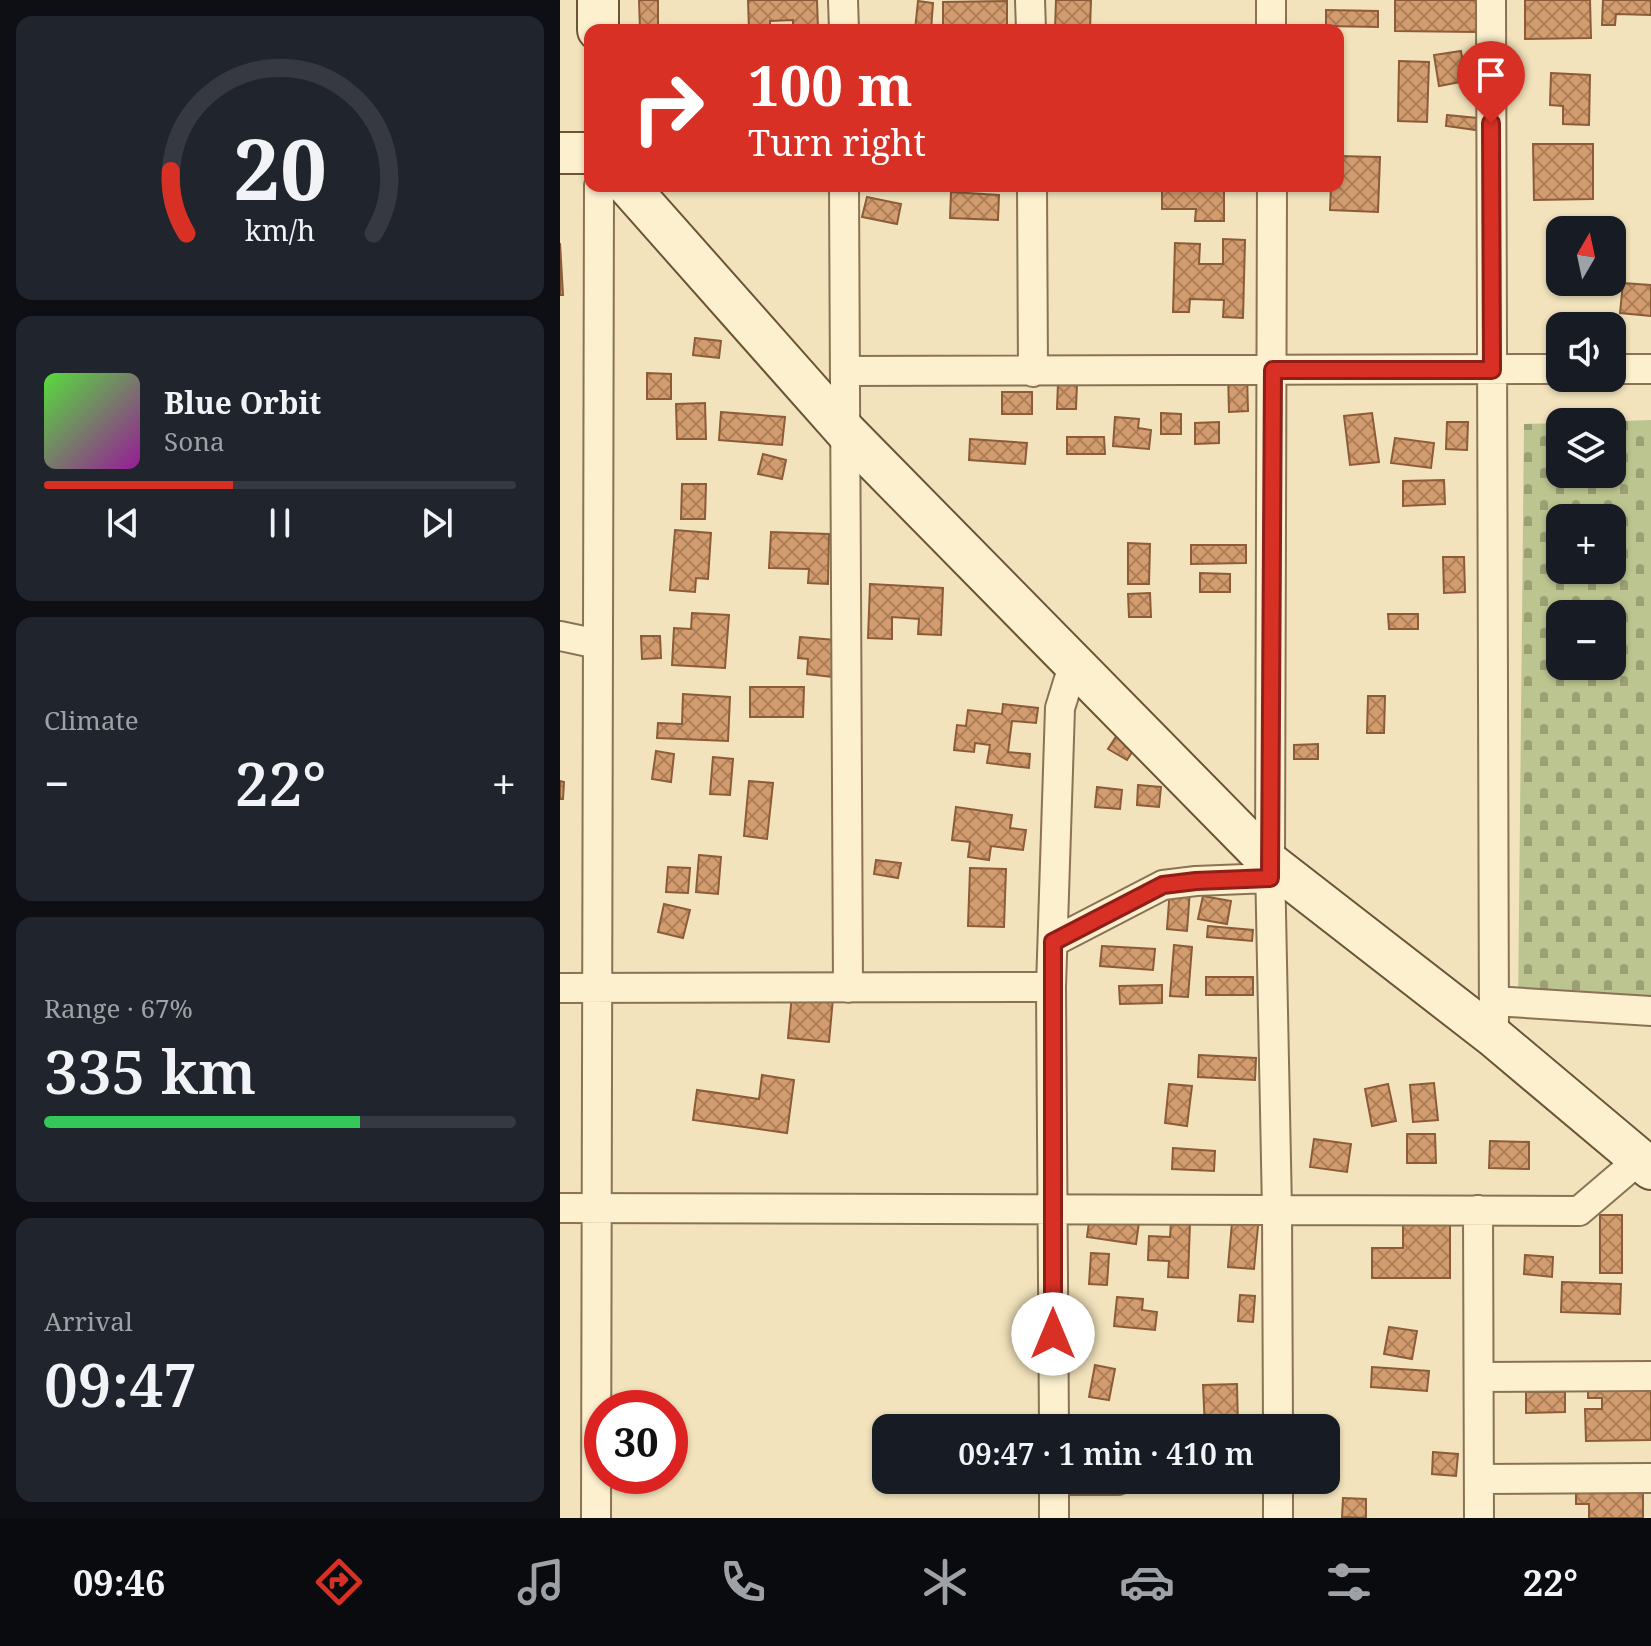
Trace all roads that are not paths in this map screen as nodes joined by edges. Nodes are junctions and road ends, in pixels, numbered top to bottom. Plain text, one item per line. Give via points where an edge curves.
1 (598, 0) edge
2 (843, 0) edge
3 (1030, 0) edge
4 (1271, 0) edge
5 (1491, 0) edge
6 (598, 24) edge
7 (844, 24) edge
8 (1031, 24) edge
9 (1271, 24) edge
10 (560, 153) edge
11 (584, 153) edge
12 (599, 192) edge
13 (633, 192) edge
14 (844, 192) edge
15 (1032, 192) edge
16 (1272, 192) edge
17 (1546, 369) edge
18 (1626, 369) edge
19 (1651, 369) edge
20 (1273, 370) junction
21 (1492, 370) junction
22 (845, 371) junction
23 (1033, 372) junction
24 (846, 432) junction
25 (560, 636) edge
26 (598, 644) junction
27 (1073, 666) junction
28 (1270, 871) junction
29 (1053, 942) junction
30 (1051, 987) junction
31 (560, 988) edge
32 (597, 988) junction
33 (848, 988) junction
34 (1651, 1011) edge
35 (1494, 1019) junction
36 (1645, 1164) edge
37 (560, 1208) edge
38 (596, 1208) junction
39 (1053, 1209) junction
40 (1277, 1210) junction
41 (1478, 1210) junction
42 (1651, 1376) edge
43 (1479, 1377) junction
44 (1054, 1414) edge
45 (1278, 1414) edge
46 (1651, 1478) edge
47 (1479, 1479) junction
48 (1054, 1494) edge
49 (1278, 1494) edge
50 (596, 1518) edge
51 (1054, 1518) edge
52 (1278, 1518) edge
53 (1479, 1518) edge

1 - 6 main road
2 - 7 street
3 - 8 street
4 - 9 street
5 - 21 street
10 - 11 main road
12 - 26 street
13 - 24 main road
14 - 22 street
15 - 23 street
16 - 20 street
17 - 21 street
18 - 19 street
20 - 21 street
20 - 23 street
20 - 28 street
21 - 35 street
22 - 23 street
22 - 24 street
24 - 27 main road
24 - 33 street
25 - 26 street
26 - 32 street
27 - 28 main road
27 - 29 street via 1060,708
28 - 29 street via 1163,885
28 - 35 main road
28 - 40 street
29 - 30 street
30 - 33 street
30 - 39 street
31 - 32 street
32 - 33 street
32 - 38 street
34 - 35 street
35 - 36 main road
36 - 41 street via 1579,1211
37 - 38 street
38 - 39 street
38 - 50 street
39 - 40 street
39 - 44 street
40 - 41 street
40 - 45 street
41 - 43 street
42 - 43 street
43 - 47 street
46 - 47 street
47 - 53 street
48 - 51 street
49 - 52 street

